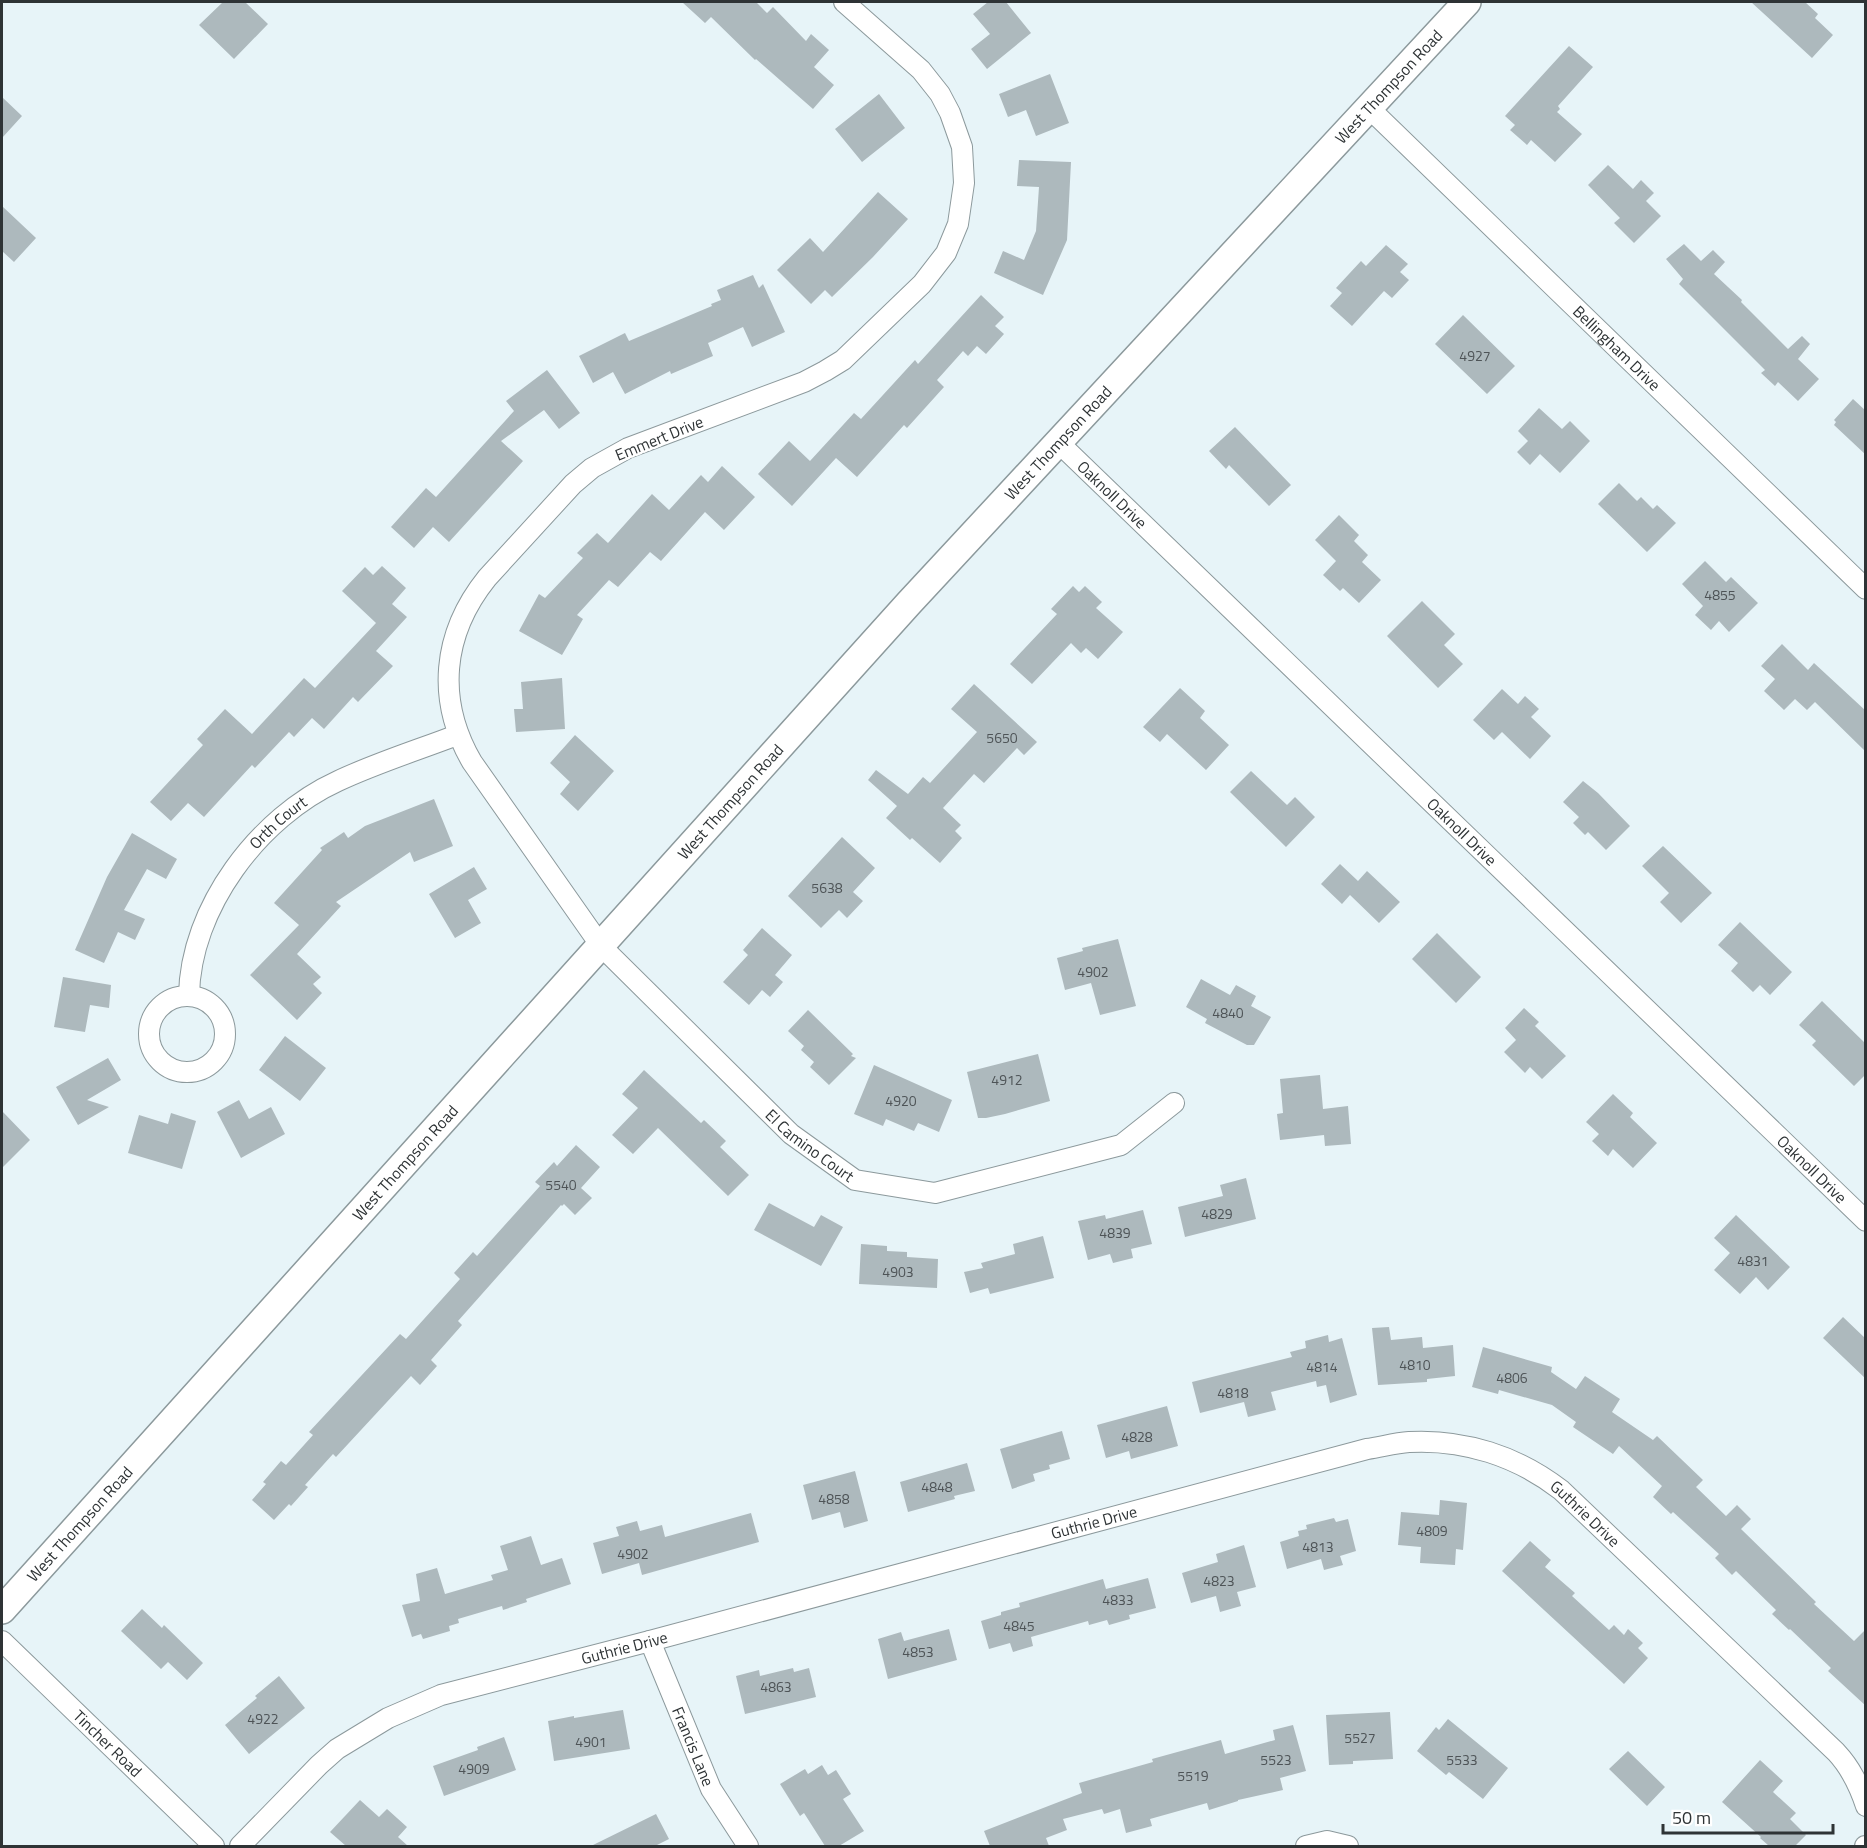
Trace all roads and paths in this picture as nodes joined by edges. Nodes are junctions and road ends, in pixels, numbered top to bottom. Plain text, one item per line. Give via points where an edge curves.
1 (844, 2) edge
2 (1467, 2) edge
3 (1369, 108) junction
4 (1059, 443) junction
5 (1866, 589) edge
6 (458, 735) junction
7 (601, 946) junction
8 (189, 996) dead end
9 (1174, 1103) dead end
10 (1866, 1221) edge
11 (2, 1611) edge
12 (2, 1641) edge
13 (650, 1641) junction
14 (1866, 1806) edge
15 (214, 1846) edge
16 (240, 1846) edge
17 (748, 1846) edge
18 (1306, 1846) edge
19 (1348, 1846) edge

1 - 6 street, Emmert Drive via 921,70 950,113 962,147 964,183 958,224 946,253 928,278 843,360 804,382 628,448 573,484 477,590 460,622 450,656 448,687
2 - 3 main road, West Thompson Road
3 - 4 main road, West Thompson Road
3 - 5 street, Bellingham Drive
4 - 7 main road, West Thompson Road via 901,612
4 - 10 street, Oaknoll Drive
6 - 7 street, Emmert Drive via 472,762
6 - 8 street, Orth Court via 337,781 310,796 269,828 248,850 219,894 201,931
7 - 9 street, El Camino Court via 791,1134 855,1180 935,1192 1121,1145
7 - 11 main road, West Thompson Road
12 - 15 street, Tincher Road
13 - 14 street, Guthrie Drive via 1367,1449 1409,1442 1463,1446 1494,1453 1524,1466 1576,1503 1840,1757 1857,1781
13 - 16 street, Guthrie Drive via 441,1695 388,1718 337,1749
13 - 17 street, Francis Lane via 711,1789
18 - 19 street via 1327,1841

